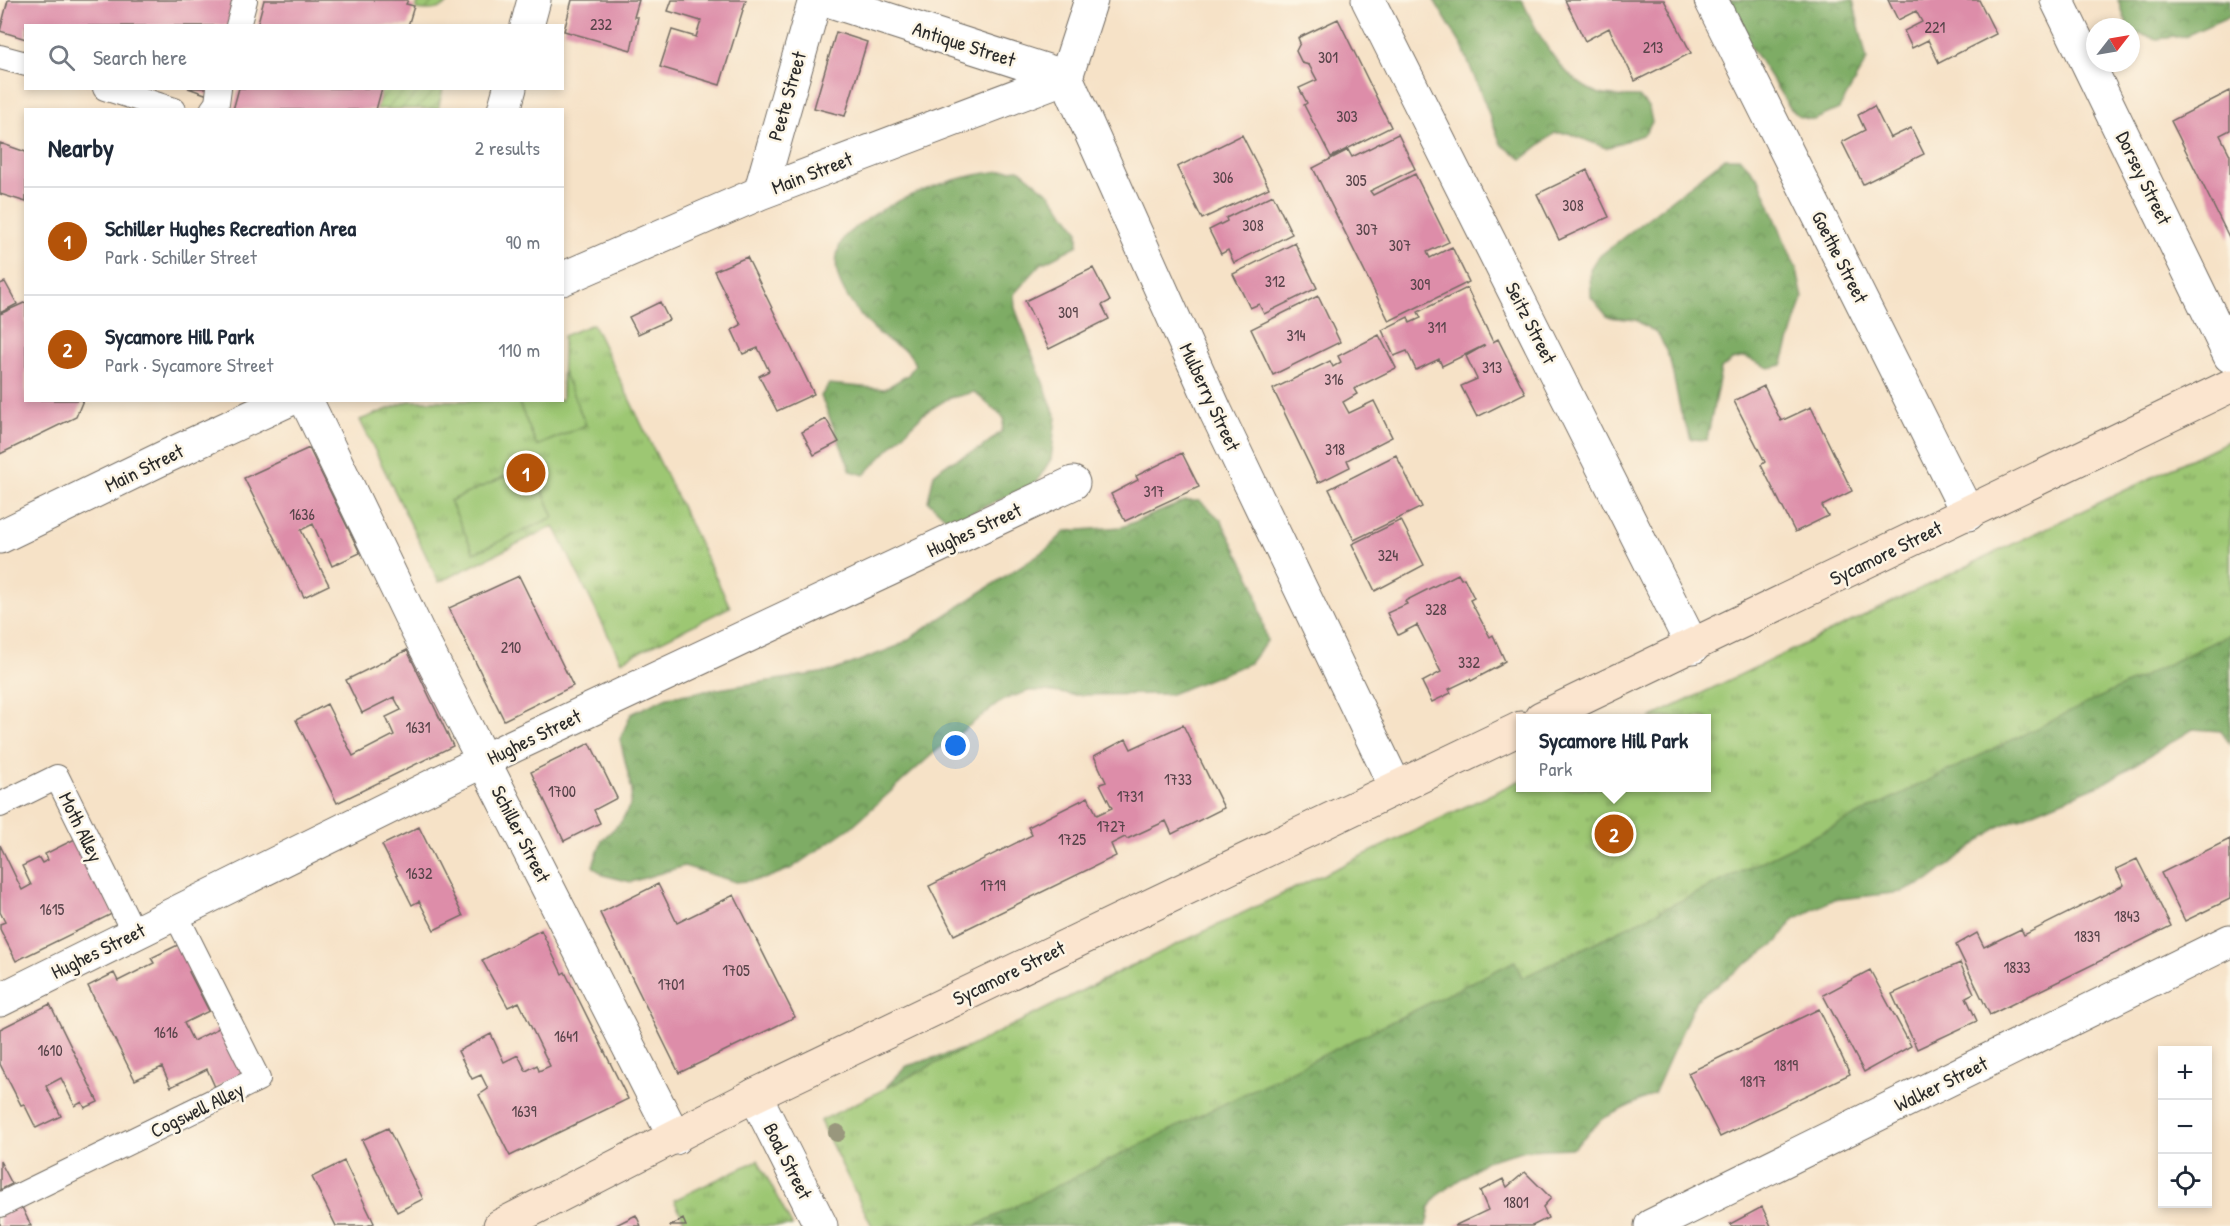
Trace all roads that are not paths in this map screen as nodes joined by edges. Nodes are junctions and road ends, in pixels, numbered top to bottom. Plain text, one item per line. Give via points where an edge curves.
1 (245, 0) edge
2 (534, 0) edge
3 (815, 0) edge
4 (828, 0) edge
5 (1091, 0) edge
6 (1368, 0) edge
7 (1711, 0) edge
8 (2057, 0) edge
9 (239, 24) edge
10 (528, 24) edge
11 (0, 57) edge
12 (24, 63) edge
13 (1066, 78) junction
14 (111, 90) edge
15 (219, 90) edge
16 (509, 90) edge
17 (168, 108) edge
18 (213, 108) edge
19 (505, 108) edge
20 (760, 192) junction
21 (564, 278) edge
22 (2230, 356) edge
23 (2230, 386) edge
24 (284, 402) edge
25 (307, 402) edge
26 (1073, 483) dead end
27 (1968, 514) junction
28 (0, 537) edge
29 (1693, 647) junction
30 (1550, 714) edge
31 (1516, 730) edge
32 (484, 761) junction
33 (1396, 788) junction
34 (0, 804) edge
35 (175, 914) junction
36 (134, 933) junction
37 (2230, 941) edge
38 (0, 1000) edge
39 (754, 1095) junction
40 (675, 1138) junction
41 (0, 1204) edge
42 (500, 1226) edge
43 (821, 1226) edge
44 (1651, 1226) edge

1 - 9 lane
2 - 10 street
3 - 20 street, Peete Street
4 - 13 street, Antique Street
5 - 13 street
6 - 29 street, Seitz Street
7 - 27 street, Goethe Street
8 - 22 street, Dorsey Street
11 - 12 lane
13 - 20 street, Main Street
13 - 33 street, Mulberry Street via 1215,410
14 - 17 lane
15 - 18 lane
16 - 19 street
20 - 21 street, Main Street
23 - 27 main road, Sycamore Street
24 - 28 street, Main Street
25 - 32 street, Schiller Street
26 - 32 street, Hughes Street
27 - 29 main road, Sycamore Street
29 - 30 main road, Sycamore Street
31 - 33 main road, Sycamore Street
32 - 35 street, Hughes Street
32 - 40 street, Schiller Street
33 - 39 main road, Sycamore Street
34 - 36 lane, Moth Alley via 57,777
35 - 36 street, Hughes Street
35 - 41 lane, Cogswell Alley via 258,1080
36 - 38 street, Hughes Street
37 - 44 street, Walker Street
39 - 40 main road, Sycamore Street
39 - 43 street, Boal Street
40 - 42 main road, Sycamore Street

